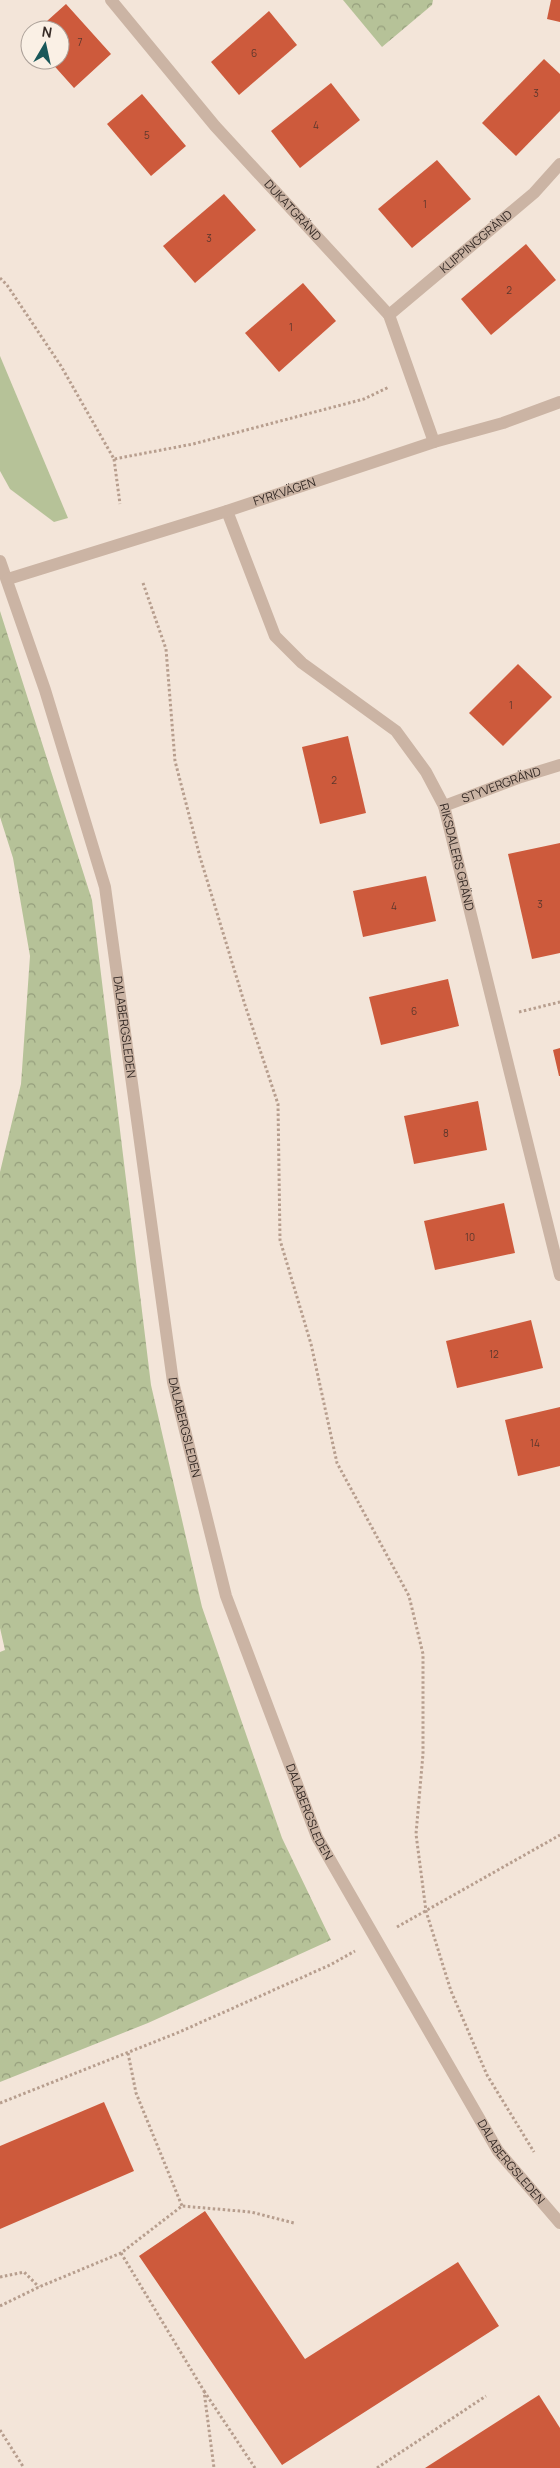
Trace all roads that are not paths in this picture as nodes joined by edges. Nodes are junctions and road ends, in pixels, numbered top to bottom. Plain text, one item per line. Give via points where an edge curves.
1 (111, 0) edge
2 (560, 164) edge
3 (389, 315) junction
4 (560, 402) edge
5 (434, 442) junction
6 (227, 512) junction
7 (0, 561) edge
8 (8, 579) junction
9 (560, 765) edge
10 (444, 806) junction
11 (560, 1275) edge
12 (560, 2223) edge

1 - 3 street, DUKATGRÄND via 215,126
2 - 3 street, KLIPPINGGRÄND via 534,193
3 - 5 street, DUKATGRÄND
4 - 5 street, FYRKVÄGEN
5 - 6 street, FYRKVÄGEN
6 - 8 street, FYRKVÄGEN
6 - 10 street, RIKSDALERS GRÄND via 275,636 302,663 396,730 426,772
7 - 8 street, DALABERGSLEDEN
8 - 12 street, DALABERGSLEDEN via 105,887 174,1382 226,1596 317,1837 498,2151
9 - 10 street, STYVERGRÄND
10 - 11 street, RIKSDALERS GRÄND

